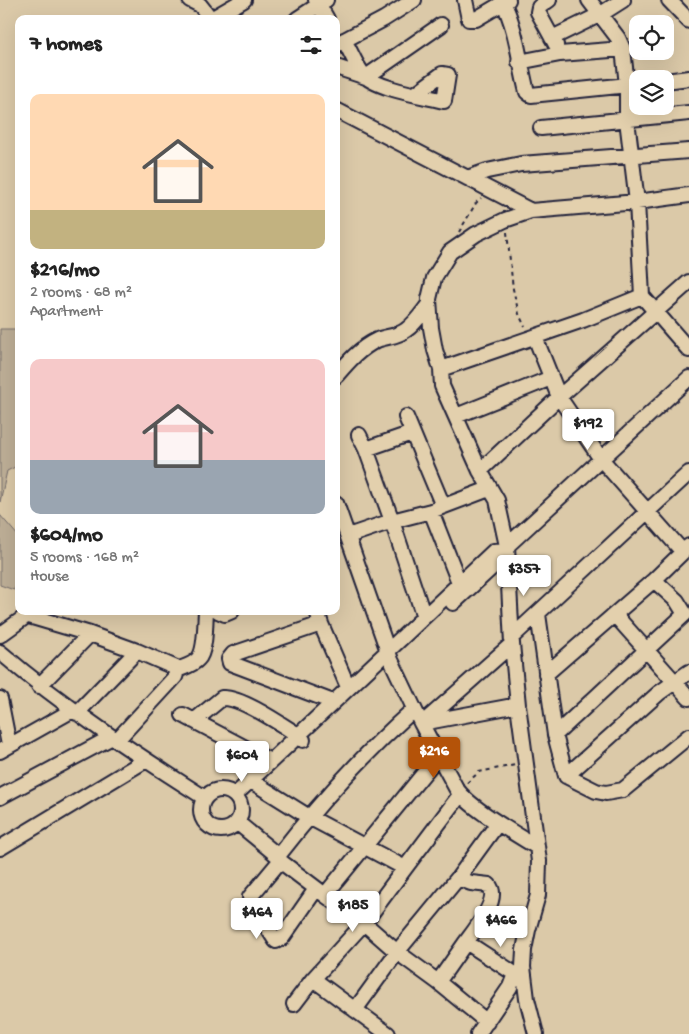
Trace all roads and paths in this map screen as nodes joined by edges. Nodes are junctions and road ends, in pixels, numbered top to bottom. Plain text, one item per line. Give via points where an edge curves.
1 (244, 0) edge
2 (414, 0) edge
3 (465, 0) edge
4 (549, 0) edge
5 (589, 0) edge
6 (623, 0) edge
7 (669, 0) edge
8 (504, 1) edge
9 (201, 2) edge
10 (321, 2) edge
11 (601, 14) junction
12 (209, 15) edge
13 (218, 15) edge
14 (303, 15) edge
15 (326, 15) edge
16 (689, 21) edge
17 (441, 25) dead end
18 (552, 38) junction
19 (340, 40) edge
20 (340, 41) edge
21 (623, 49) junction
22 (560, 54) junction
23 (519, 62) junction
24 (340, 68) edge
25 (629, 72) edge
26 (366, 76) junction
27 (689, 78) edge
28 (674, 80) edge
29 (629, 84) edge
30 (415, 94) dead end
31 (629, 106) edge
32 (340, 112) edge
33 (689, 113) edge
34 (627, 120) junction
35 (541, 128) dead end
36 (689, 151) edge
37 (631, 156) junction
38 (467, 178) junction
39 (490, 190) junction
40 (689, 195) edge
41 (637, 202) junction
42 (531, 211) junction
43 (505, 220) junction
44 (458, 235) dead end
45 (689, 282) edge
46 (642, 296) junction
47 (429, 304) junction
48 (655, 312) junction
49 (532, 338) junction
50 (689, 350) edge
51 (441, 370) junction
52 (340, 372) edge
53 (551, 378) junction
54 (689, 378) edge
55 (559, 397) junction
56 (456, 416) junction
57 (406, 417) dead end
58 (412, 433) junction
59 (359, 435) dead end
60 (366, 449) junction
61 (601, 459) junction
62 (480, 471) junction
63 (689, 473) edge
64 (489, 490) junction
65 (437, 509) junction
66 (647, 512) junction
67 (340, 520) edge
68 (392, 521) junction
69 (343, 533) edge
70 (505, 548) junction
71 (686, 549) edge
72 (654, 580) junction
73 (460, 585) junction
74 (538, 614) junction
75 (206, 615) edge
76 (615, 615) junction
77 (424, 617) junction
78 (687, 617) edge
79 (319, 618) edge
80 (90, 634) junction
81 (0, 635) edge
82 (512, 641) junction
83 (647, 650) junction
84 (137, 651) junction
85 (0, 652) edge
86 (389, 655) junction
87 (177, 670) junction
88 (689, 672) edge
89 (546, 674) junction
90 (674, 682) junction
91 (39, 686) junction
92 (348, 687) junction
93 (689, 698) edge
94 (0, 699) edge
95 (332, 702) junction
96 (518, 705) junction
97 (414, 709) junction
98 (75, 712) junction
99 (422, 723) junction
100 (555, 735) junction
101 (689, 736) edge
102 (301, 737) junction
103 (114, 739) junction
104 (4, 748) edge
105 (438, 756) junction
106 (146, 760) junction
107 (270, 762) junction
108 (526, 762) junction
109 (566, 776) junction
110 (256, 784) junction
111 (458, 791) junction
112 (0, 797) edge
113 (237, 797) junction
114 (205, 798) junction
115 (309, 817) junction
116 (238, 823) junction
117 (498, 823) junction
118 (365, 845) junction
119 (0, 848) edge
120 (537, 848) junction
121 (279, 858) junction
122 (405, 868) junction
123 (458, 878) junction
124 (320, 892) junction
125 (364, 923) junction
126 (466, 942) junction
127 (397, 952) junction
128 (519, 971) junction
129 (313, 979) junction
130 (438, 982) junction
131 (294, 1004) dead end
132 (355, 1010) junction
133 (487, 1022) junction
134 (388, 1034) edge
135 (478, 1034) edge
136 (536, 1034) edge

1 - 13 street
2 - 19 street via 384,19
3 - 8 street via 469,19 472,20
4 - 18 street via 538,12
5 - 11 street
6 - 11 street
7 - 16 street
8 - 23 street via 515,30
9 - 12 street
10 - 14 street
10 - 15 street
11 - 18 street
11 - 21 street
17 - 26 street
18 - 22 street
20 - 26 street
21 - 22 street
21 - 25 street
22 - 23 street
23 - 29 street via 527,92 531,94
24 - 26 street
26 - 30 street via 380,85
27 - 28 street
31 - 34 street
32 - 38 street
33 - 34 street
34 - 35 street
34 - 37 street
36 - 37 street
37 - 38 street via 521,164
37 - 41 street
38 - 39 street
39 - 42 street
39 - 44 path via 476,203
40 - 41 street
41 - 42 street
41 - 46 street
42 - 43 street
43 - 47 street via 450,252 434,278
43 - 49 path via 513,289 519,314
45 - 48 street
46 - 48 street
46 - 49 street
47 - 51 street
47 - 52 street via 408,329 366,347
48 - 50 street
48 - 55 street
49 - 51 street
49 - 53 street
51 - 56 street via 442,386
53 - 55 street
53 - 56 street
54 - 61 street
55 - 61 street
55 - 62 street
56 - 62 street
57 - 58 street
58 - 60 street
58 - 65 street
59 - 60 street
60 - 68 street
61 - 66 street
61 - 70 street
62 - 64 street
63 - 66 street
64 - 65 street
64 - 70 street via 497,500
65 - 68 street
65 - 73 street
66 - 71 street
66 - 74 street
67 - 69 street
68 - 69 street
68 - 77 street
69 - 86 street
70 - 73 street via 494,552
70 - 82 street
70 - 86 street via 492,569
71 - 72 street
72 - 76 street
72 - 78 street via 677,601
73 - 77 street
74 - 82 street
74 - 89 street
75 - 87 street via 202,652 193,663
76 - 83 street
76 - 89 street
77 - 86 street
78 - 83 street
79 - 92 street
79 - 95 street via 233,654 229,661
80 - 81 street via 29,616
80 - 84 street
80 - 91 street
82 - 96 street
82 - 99 street
83 - 90 street
83 - 100 street
84 - 87 street
84 - 98 street
85 - 91 street
86 - 92 street
86 - 97 street
86 - 102 street
87 - 103 street via 171,683
88 - 90 street
89 - 100 street
90 - 93 street
90 - 109 street
91 - 98 street
92 - 95 street
94 - 104 street
95 - 102 street
96 - 99 street
96 - 108 street
97 - 99 street
97 - 115 street via 379,740
98 - 103 street
98 - 104 street
99 - 105 street
100 - 109 street
101 - 109 street via 623,790 596,791
102 - 107 street
102 - 107 street via 228,697 189,718
102 - 110 street
103 - 106 street
103 - 112 street
105 - 111 street
105 - 118 street
106 - 114 street
106 - 119 street
107 - 113 street
108 - 111 path via 479,772
108 - 120 street
110 - 113 street
110 - 115 street
111 - 117 street
111 - 122 street
113 - 114 street via 226,790 218,790
113 - 116 street via 242,807
114 - 116 street via 201,813 209,827 225,831
115 - 118 street
115 - 121 street
116 - 121 street
117 - 120 street
117 - 123 street
118 - 122 street
118 - 124 street
120 - 128 street via 538,895
121 - 124 street
121 - 124 street via 250,897 276,941
122 - 125 street
123 - 126 street via 489,886 492,890 488,909
123 - 127 street
124 - 125 street
125 - 127 street
125 - 129 street
126 - 128 street
126 - 130 street
127 - 130 street
127 - 132 street
128 - 133 street
128 - 136 street
129 - 131 street
129 - 132 street
130 - 133 street
132 - 134 street
133 - 135 street

